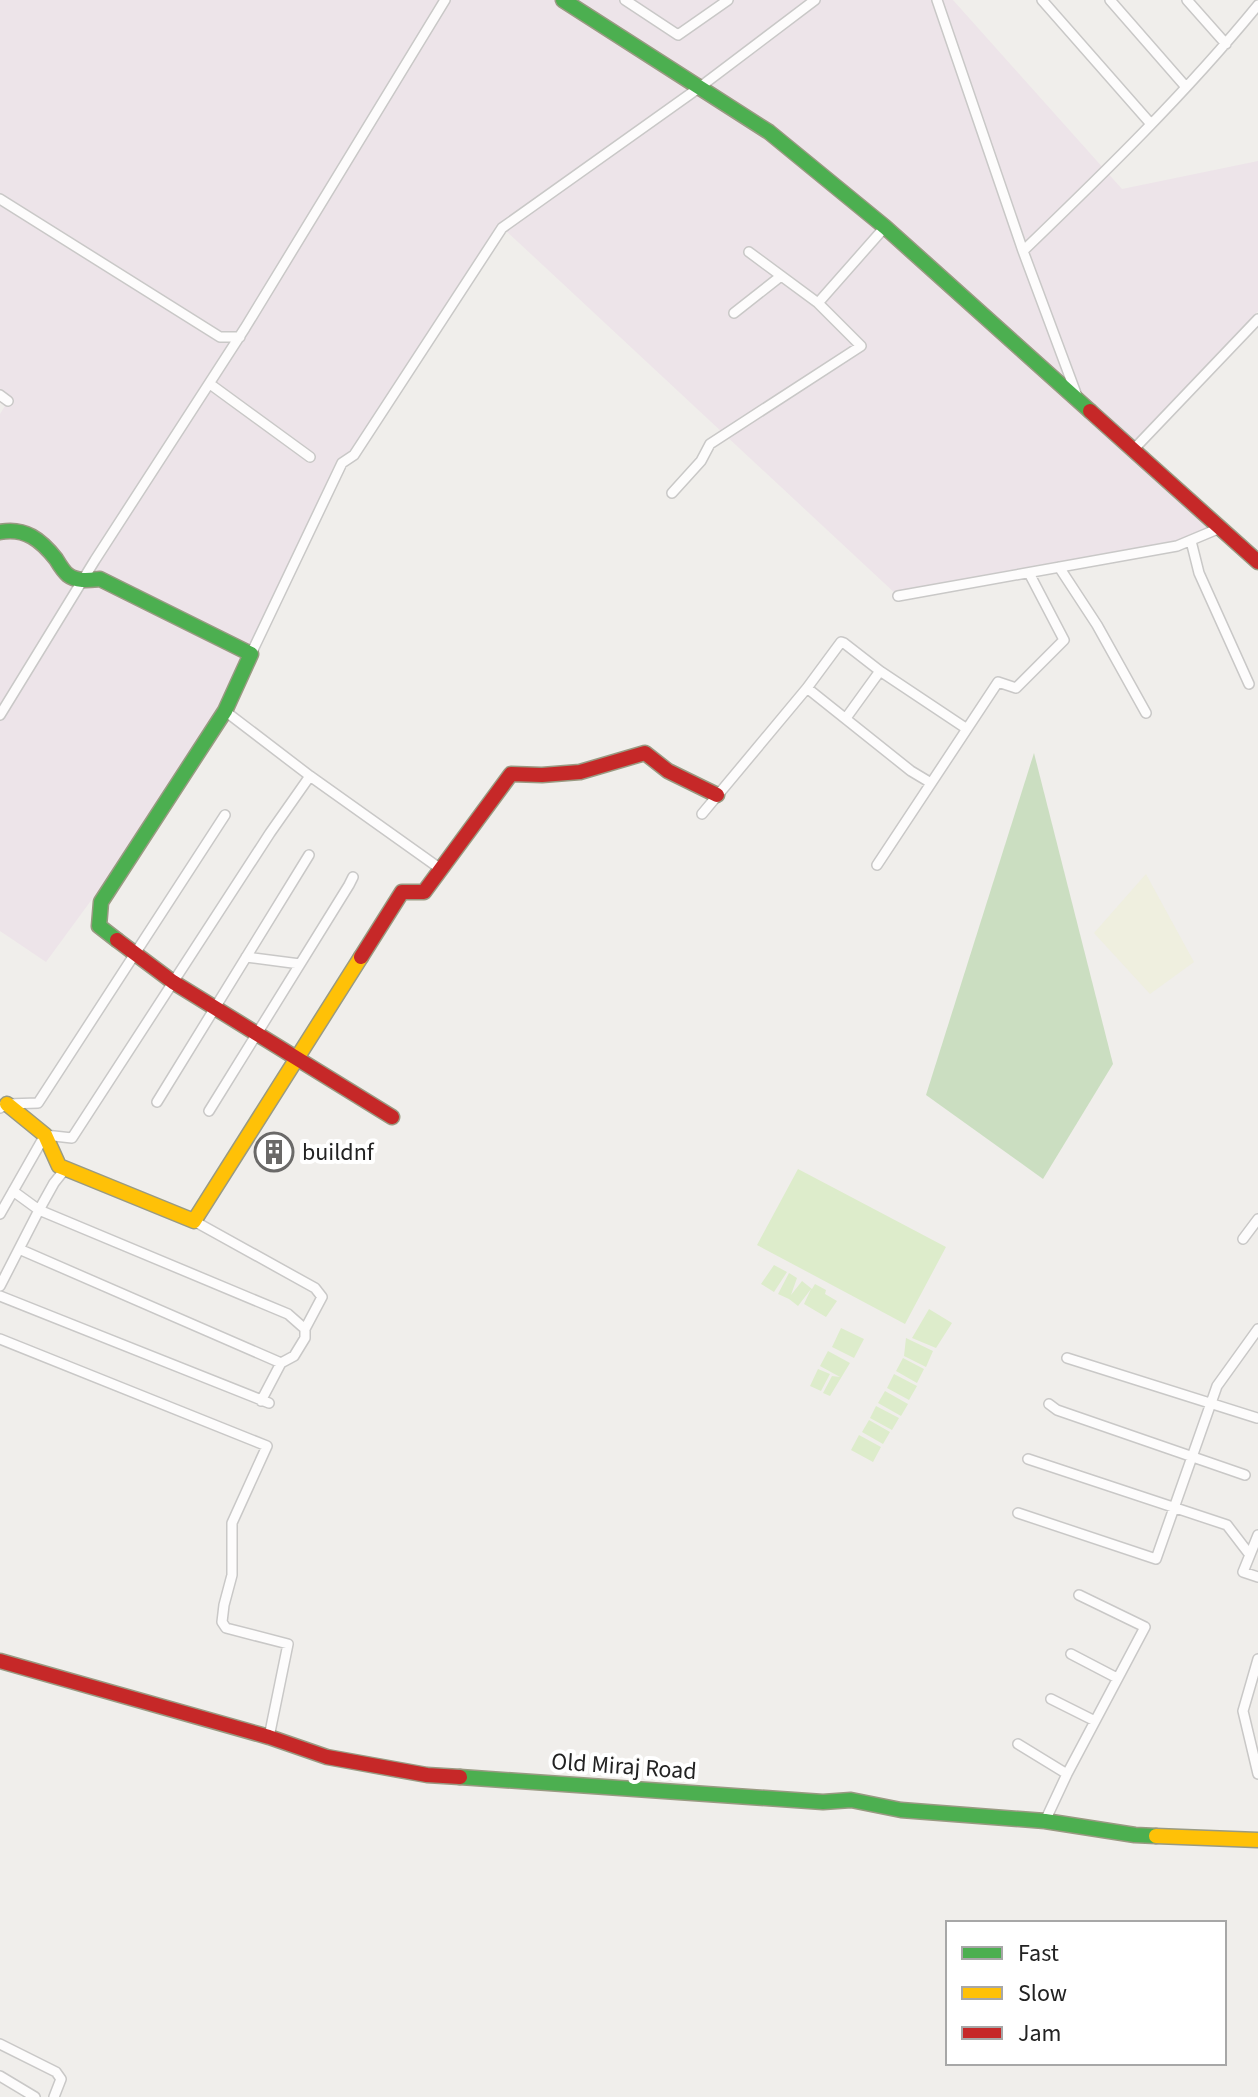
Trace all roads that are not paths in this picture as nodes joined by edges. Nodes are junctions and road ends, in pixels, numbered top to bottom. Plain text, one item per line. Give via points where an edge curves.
1 (445, 0) edge
2 (563, 0) edge
3 (625, 0) edge
4 (728, 0) edge
5 (815, 0) edge
6 (937, 0) edge
7 (1042, 0) edge
8 (1110, 0) edge
9 (1187, 0) edge
10 (1258, 5) edge
11 (1226, 44) junction
12 (700, 87) junction
13 (1186, 87) junction
14 (1151, 124) junction
15 (0, 199) edge
16 (885, 227) junction
17 (1023, 251) junction
18 (749, 252) dead end
19 (781, 276) junction
20 (818, 303) junction
21 (734, 313) dead end
22 (1258, 319) edge
23 (240, 337) junction
24 (210, 384) junction
25 (1079, 402) junction
26 (1133, 450) junction
27 (310, 457) dead end
28 (672, 493) dead end
29 (1220, 528) junction
30 (0, 532) edge
31 (1191, 541) junction
32 (1258, 562) edge
33 (1059, 567) junction
34 (1029, 573) junction
35 (84, 580) junction
36 (898, 596) dead end
37 (251, 654) junction
38 (880, 671) junction
39 (1249, 684) dead end
40 (807, 688) junction
41 (225, 711) junction
42 (1146, 713) dead end
43 (0, 715) edge
44 (846, 718) junction
45 (967, 729) junction
46 (310, 776) junction
47 (931, 783) junction
48 (717, 795) junction
49 (702, 814) dead end
50 (225, 815) dead end
51 (309, 855) dead end
52 (877, 865) dead end
53 (442, 870) junction
54 (353, 877) dead end
55 (135, 953) junction
56 (246, 957) junction
57 (300, 964) junction
58 (173, 982) junction
59 (215, 1008) junction
60 (257, 1034) junction
61 (297, 1058) junction
62 (157, 1102) dead end
63 (3, 1106) edge
64 (209, 1111) dead end
65 (392, 1117) dead end
66 (45, 1135) junction
67 (66, 1168) junction
68 (13, 1191) junction
69 (39, 1210) junction
70 (0, 1214) edge
71 (1258, 1219) edge
72 (194, 1221) junction
73 (1243, 1239) dead end
74 (19, 1249) junction
75 (0, 1286) edge
76 (0, 1296) edge
77 (305, 1329) junction
78 (1258, 1329) edge
79 (0, 1339) edge
80 (1067, 1358) dead end
81 (281, 1363) junction
82 (1211, 1403) junction
83 (1049, 1404) dead end
84 (1257, 1418) edge
85 (1192, 1457) junction
86 (1028, 1459) dead end
87 (1245, 1475) dead end
88 (1174, 1507) junction
89 (1018, 1513) dead end
90 (1258, 1535) edge
91 (1250, 1555) junction
92 (1258, 1577) edge
93 (1079, 1595) dead end
94 (1071, 1654) dead end
95 (1258, 1659) edge
96 (0, 1661) edge
97 (1117, 1678) junction
98 (1051, 1699) dead end
99 (1095, 1721) junction
100 (269, 1737) junction
101 (1018, 1744) dead end
102 (1067, 1774) junction
103 (1258, 1774) edge
104 (1045, 1821) junction
105 (1258, 1840) edge
106 (0, 2044) edge
107 (0, 2076) edge
108 (35, 2097) edge
109 (54, 2097) edge

1 - 23 street
2 - 12 main road
3 - 4 street via 678,35
5 - 12 street
6 - 17 street
7 - 14 street
8 - 13 street
9 - 11 street
10 - 11 street
11 - 13 street
12 - 16 main road via 769,132
12 - 37 street via 502,228 354,455 342,463
13 - 14 street
14 - 17 street
15 - 23 street via 220,337
16 - 20 street
16 - 25 main road
17 - 25 street
18 - 19 street
19 - 20 street
19 - 21 street
20 - 28 street via 861,346 710,444
22 - 26 street
23 - 24 street
24 - 27 street
24 - 35 street
25 - 26 main road
26 - 29 main road
29 - 31 street
29 - 32 main road
30 - 35 main road via 11,528 28,533 70,577
31 - 33 street
31 - 39 street via 1199,573
33 - 34 street
33 - 42 street
34 - 36 street
34 - 45 street via 1064,640 1016,688 998,682
35 - 37 main road via 100,579
35 - 43 street
37 - 41 main road
38 - 40 street via 841,642
38 - 44 street
38 - 45 street
40 - 44 street
40 - 48 street
41 - 46 street
41 - 55 main road via 101,902 99,926
44 - 47 street
45 - 47 street
46 - 53 street
46 - 58 street
47 - 52 street
48 - 49 street
48 - 53 main road via 645,753 580,772 511,774
50 - 55 street
51 - 56 street
53 - 61 main road via 424,892 402,892
54 - 57 street
55 - 58 main road
55 - 63 street via 38,1103
56 - 57 street
56 - 59 street
57 - 60 street
58 - 59 main road
58 - 66 street via 72,1138
59 - 60 main road
59 - 62 street
60 - 61 main road
60 - 64 street
61 - 65 main road
61 - 72 main road
63 - 66 main road
66 - 67 main road via 59,1166
66 - 68 street
67 - 69 street
67 - 72 main road
68 - 69 street
68 - 70 street
69 - 74 street
69 - 77 street via 288,1314
71 - 73 street
72 - 77 street via 315,1288 322,1297
74 - 75 street
74 - 81 street
76 - 81 street via 265,1402
77 - 81 street via 294,1356
78 - 82 street via 1217,1386
79 - 100 street via 267,1446 232,1523 232,1575 222,1622 226,1628 288,1644
80 - 82 street
82 - 84 street
82 - 85 street
83 - 85 street
85 - 87 street
85 - 88 street
86 - 88 street
88 - 89 street via 1156,1559
88 - 91 street via 1227,1525
90 - 91 street
91 - 92 street via 1243,1572
93 - 97 street via 1145,1627
94 - 97 street
95 - 103 street via 1243,1711
96 - 100 main road, Old Miraj Road
97 - 99 street
98 - 99 street
99 - 102 street
100 - 104 main road, Old Miraj Road via 327,1757 427,1775 851,1800 901,1810
101 - 102 street
102 - 104 street
104 - 105 main road, Old Miraj Road via 1135,1835
106 - 109 street via 56,2072 61,2079
107 - 108 street

